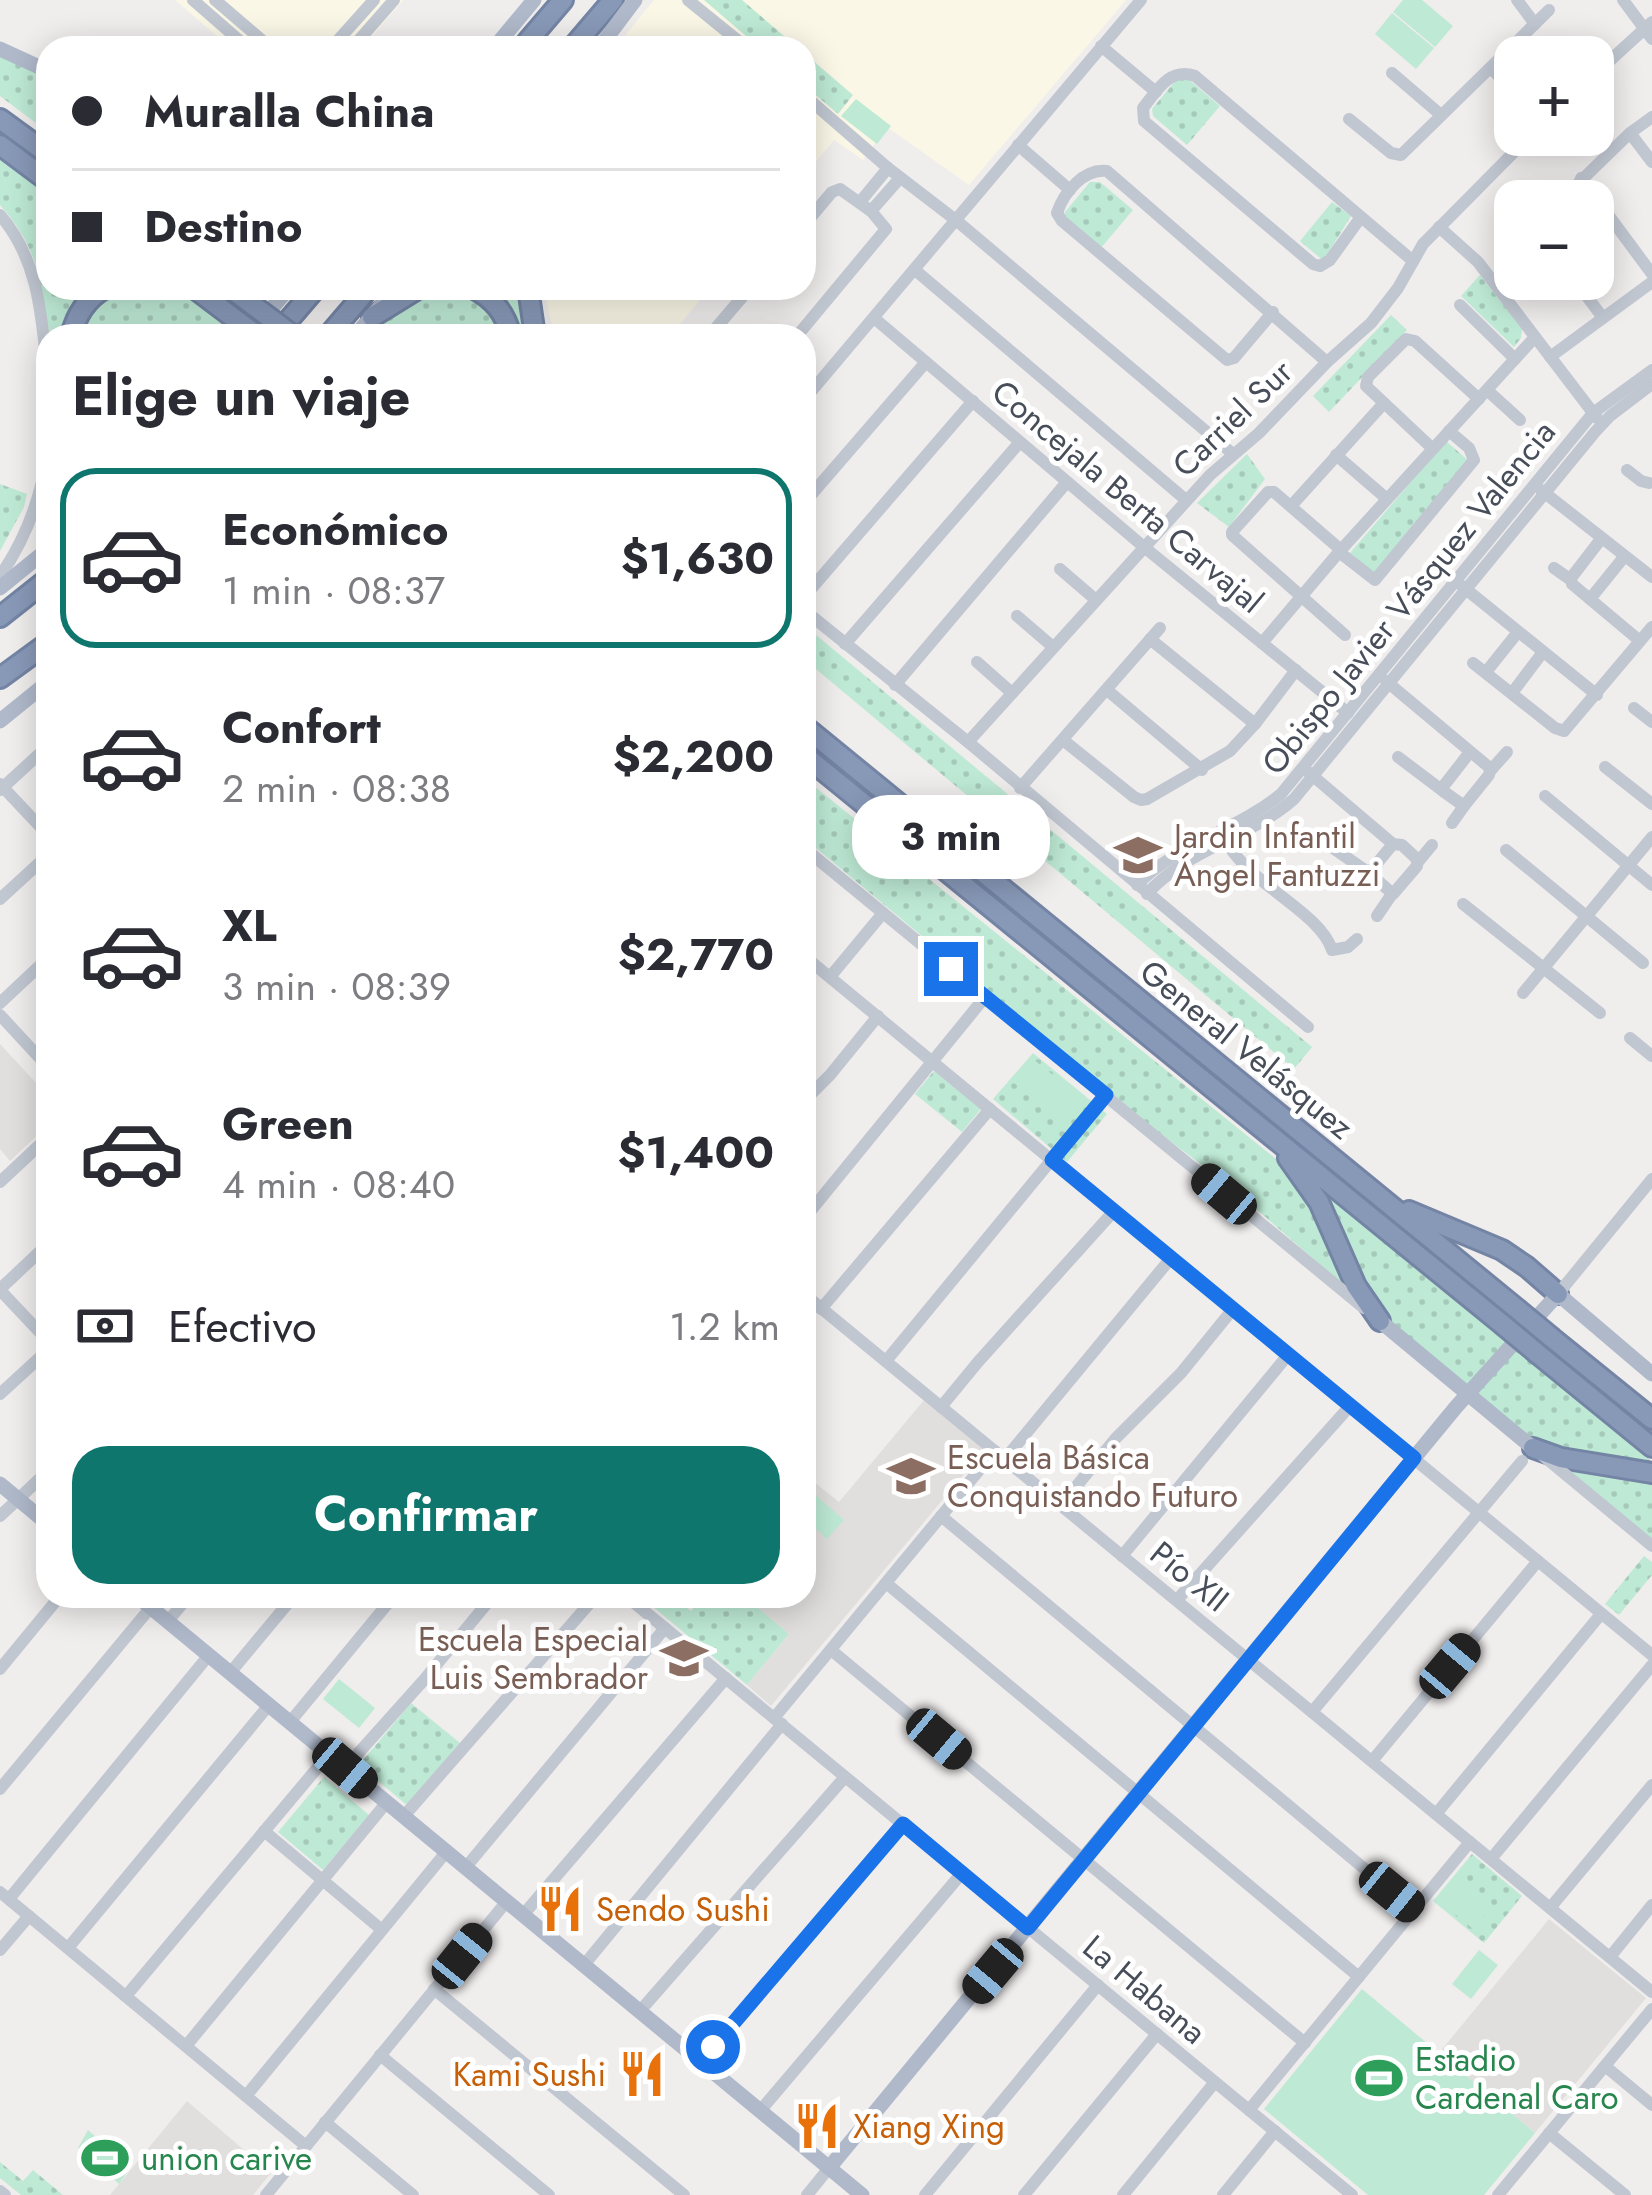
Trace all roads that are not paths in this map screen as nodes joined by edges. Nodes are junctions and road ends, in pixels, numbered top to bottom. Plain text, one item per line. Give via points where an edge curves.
1 (193, 0) edge
2 (215, 0) edge
3 (374, 0) edge
4 (394, 0) edge
5 (534, 0) edge
6 (563, 0) edge
7 (613, 0) edge
8 (635, 0) edge
9 (688, 0) edge
10 (1141, 0) edge
11 (1517, 0) edge
12 (1626, 4) edge
13 (1549, 10) dead end
14 (1535, 24) junction
15 (1650, 26) edge
16 (234, 36) edge
17 (257, 36) edge
18 (344, 36) edge
19 (362, 36) edge
20 (504, 36) edge
21 (532, 36) edge
22 (582, 36) edge
23 (608, 36) edge
24 (732, 36) edge
25 (1101, 46) junction
26 (0, 49) edge
27 (1614, 58) edge
28 (36, 65) edge
29 (1491, 68) junction
30 (1494, 71) edge
31 (1392, 73) dead end
32 (1156, 92) junction
33 (816, 105) edge
34 (1442, 115) junction
35 (1652, 117) edge
36 (0, 119) edge
37 (1349, 119) dead end
38 (1630, 133) junction
39 (36, 145) edge
40 (1018, 145) junction
41 (0, 146) edge
42 (1510, 156) edge
43 (1652, 162) edge
44 (888, 168) junction
45 (36, 172) edge
46 (900, 178) junction
47 (1581, 178) joint
48 (1070, 190) junction
49 (866, 206) junction
50 (816, 212) edge
51 (0, 215) edge
52 (1361, 217) junction
53 (957, 221) junction
54 (1439, 227) junction
55 (1413, 261) junction
56 (915, 270) junction
57 (1652, 278) edge
58 (36, 292) edge
59 (208, 300) edge
60 (247, 300) edge
61 (276, 300) edge
62 (306, 300) edge
63 (359, 300) edge
64 (386, 300) edge
65 (400, 300) edge
66 (740, 300) edge
67 (1590, 300) edge
68 (1460, 305) dead end
69 (1273, 312) junction
70 (372, 317) junction
71 (874, 318) junction
72 (1603, 318) junction
73 (237, 324) edge
74 (249, 324) edge
75 (278, 324) edge
76 (285, 324) edge
77 (338, 324) edge
78 (366, 324) edge
79 (719, 324) edge
80 (807, 324) edge
81 (1535, 337) junction
82 (1550, 357) junction
83 (1516, 359) junction
84 (926, 362) junction
85 (1328, 362) junction
86 (1650, 381) edge
87 (816, 386) edge
88 (1483, 394) junction
89 (973, 401) junction
90 (1384, 403) junction
91 (1598, 418) junction
92 (1520, 420) dead end
93 (1449, 431) junction
94 (1020, 442) junction
95 (1433, 449) junction
96 (1233, 454) junction
97 (1336, 455) junction
98 (1627, 470) dead end
99 (1067, 482) junction
100 (1651, 483) edge
101 (816, 489) edge
102 (1540, 489) junction
103 (1387, 499) junction
104 (1186, 500) junction
105 (1286, 500) junction
106 (36, 501) edge
107 (1601, 539) junction
108 (1144, 547) junction
109 (1340, 551) junction
110 (1624, 557) junction
111 (36, 559) edge
112 (1553, 568) dead end
113 (1060, 569) dead end
114 (0, 576) edge
115 (1652, 577) edge
116 (1571, 580) junction
117 (36, 582) edge
118 (816, 583) edge
119 (1462, 586) junction
120 (0, 588) edge
121 (36, 589) edge
122 (1301, 596) junction
123 (1590, 599) junction
124 (1096, 600) junction
125 (8, 611) edge
126 (1017, 616) dead end
127 (816, 620) edge
128 (1652, 627) edge
129 (1518, 632) junction
130 (1345, 635) dead end
131 (1640, 641) junction
132 (1262, 643) junction
133 (845, 644) junction
134 (1053, 647) junction
135 (36, 652) edge
136 (1543, 652) junction
137 (977, 662) dead end
138 (1473, 662) dead end
139 (1295, 670) junction
140 (1486, 672) junction
141 (0, 678) edge
142 (1384, 680) junction
143 (895, 686) junction
144 (1107, 690) junction
145 (36, 692) edge
146 (1012, 693) junction
147 (1512, 693) junction
148 (1597, 695) junction
149 (1634, 708) dead end
150 (1348, 713) junction
151 (0, 721) edge
152 (1652, 722) edge
153 (1255, 724) junction
154 (816, 736) edge
155 (1063, 740) junction
156 (968, 742) junction
157 (1469, 752) junction
158 (1507, 752) dead end
159 (36, 756) edge
160 (1398, 757) dead end
161 (1605, 766) dead end
162 (816, 767) edge
163 (1202, 770) junction
164 (1490, 770) junction
165 (1308, 772) junction
166 (1, 787) edge
167 (1020, 788) junction
168 (1442, 791) junction
169 (1545, 796) dead end
170 (1652, 804) edge
171 (1464, 806) junction
172 (36, 823) edge
173 (1452, 824) dead end
174 (1223, 836) junction
175 (1652, 837) edge
176 (1323, 841) dead end
177 (1393, 844) junction
178 (1432, 845) dead end
179 (1506, 850) dead end
180 (816, 858) edge
181 (1418, 862) junction
182 (1628, 865) junction
183 (36, 866) edge
184 (1369, 873) junction
185 (1652, 885) edge
186 (1142, 889) junction
187 (1392, 894) junction
188 (0, 899) edge
189 (1462, 904) dead end
190 (883, 914) junction
191 (1587, 915) junction
192 (1377, 916) dead end
193 (1357, 939) dead end
194 (1643, 963) dead end
195 (1544, 968) junction
196 (36, 969) edge
197 (816, 969) edge
198 (830, 977) junction
199 (1523, 993) dead end
200 (985, 997) junction
201 (0, 1003) edge
202 (1600, 1013) dead end
203 (0, 1015) edge
204 (878, 1016) junction
205 (1308, 1027) dead end
206 (1630, 1038) dead end
207 (36, 1053) edge
208 (1652, 1055) edge
209 (932, 1061) junction
210 (816, 1089) edge
211 (1106, 1095) junction
212 (989, 1108) junction
213 (1262, 1127) junction
214 (36, 1149) edge
215 (1052, 1160) junction
216 (1652, 1179) edge
217 (0, 1182) edge
218 (1369, 1188) junction
219 (816, 1204) edge
220 (1114, 1211) junction
221 (36, 1256) edge
222 (1171, 1258) junction
223 (0, 1290) edge
224 (1558, 1294) junction
225 (816, 1305) edge
226 (821, 1309) junction
227 (1233, 1309) junction
228 (1380, 1321) junction
229 (36, 1332) edge
230 (1288, 1355) junction
231 (36, 1358) edge
232 (886, 1361) junction
233 (1652, 1374) edge
234 (0, 1394) edge
235 (1468, 1395) junction
236 (1350, 1406) junction
237 (941, 1407) junction
238 (1652, 1419) edge
239 (1652, 1447) edge
240 (1528, 1454) junction
241 (1000, 1455) junction
242 (1414, 1458) junction
243 (1652, 1473) edge
244 (36, 1483) edge
245 (0, 1484) edge
246 (17, 1500) junction
247 (1060, 1505) junction
248 (1479, 1512) junction
249 (36, 1515) edge
250 (0, 1516) edge
251 (941, 1516) junction
252 (1652, 1546) edge
253 (1122, 1556) junction
254 (1538, 1561) junction
255 (886, 1583) junction
256 (1177, 1600) junction
257 (50, 1608) edge
258 (139, 1608) edge
259 (152, 1608) edge
260 (179, 1608) edge
261 (284, 1608) edge
262 (384, 1608) edge
263 (483, 1608) edge
264 (586, 1608) edge
265 (641, 1608) edge
266 (1601, 1613) junction
267 (168, 1621) junction
268 (665, 1628) junction
269 (831, 1650) junction
270 (209, 1655) junction
271 (1652, 1655) edge
272 (1248, 1659) junction
273 (1652, 1665) edge
274 (0, 1669) edge
275 (230, 1673) junction
276 (725, 1678) junction
277 (269, 1705) junction
278 (1312, 1712) junction
279 (778, 1721) junction
280 (290, 1722) junction
281 (1193, 1726) junction
282 (329, 1754) junction
283 (1372, 1761) junction
284 (345, 1768) junction
285 (845, 1777) junction
286 (1652, 1785) edge
287 (0, 1789) edge
288 (1138, 1793) junction
289 (387, 1802) junction
290 (1436, 1814) junction
291 (404, 1816) junction
292 (903, 1824) junction
293 (264, 1831) junction
294 (1470, 1842) junction
295 (447, 1852) junction
296 (1083, 1859) junction
297 (1491, 1859) junction
298 (466, 1868) junction
299 (962, 1874) junction
300 (323, 1880) junction
301 (4, 1896) edge
302 (507, 1901) junction
303 (1652, 1906) edge
304 (1550, 1908) junction
305 (1414, 1910) junction
306 (523, 1915) junction
307 (29, 1916) junction
308 (1028, 1928) junction
309 (382, 1930) junction
310 (68, 1948) junction
311 (0, 1951) edge
312 (1610, 1957) junction
313 (584, 1965) junction
314 (1359, 1977) junction
315 (1098, 1985) junction
316 (434, 1989) junction
317 (1652, 1992) edge
318 (125, 1996) junction
319 (1652, 2009) edge
320 (640, 2012) junction
321 (1156, 2034) junction
322 (1305, 2043) junction
323 (186, 2046) junction
324 (380, 2056) junction
325 (700, 2061) junction
326 (1605, 2066) junction
327 (1216, 2082) junction
328 (246, 2096) junction
329 (1652, 2105) edge
330 (760, 2110) junction
331 (1250, 2110) junction
332 (325, 2122) junction
333 (1275, 2131) junction
334 (1550, 2133) junction
335 (306, 2146) junction
336 (829, 2168) junction
337 (1334, 2180) junction
338 (271, 2193) edge
339 (413, 2195) edge
340 (548, 2195) edge
341 (684, 2195) edge
342 (807, 2195) edge
343 (862, 2195) edge
344 (925, 2195) edge
345 (1024, 2195) edge
346 (1123, 2195) edge
347 (1223, 2195) edge
348 (1322, 2195) edge
349 (1352, 2195) edge
350 (1498, 2195) edge
351 (1625, 2195) edge

1 - 16 street
2 - 17 street
3 - 18 street
4 - 19 street
5 - 20 main road
6 - 21 highway
7 - 22 highway
8 - 23 main road
9 - 24 street
10 - 25 street
11 - 14 street
12 - 15 street
13 - 14 street
14 - 29 street
15 - 27 street
25 - 32 street
25 - 40 street
26 - 28 main road
29 - 30 street
29 - 34 street
31 - 34 street
32 - 52 street via 1176,74 1195,76
32 - 52 street via 1144,121 1313,263 1330,260
33 - 44 street
34 - 37 street via 1396,156
35 - 38 street
36 - 39 highway
38 - 43 street
38 - 47 street
40 - 48 street
40 - 53 street
41 - 45 highway
42 - 54 street, Carriel Sur
44 - 46 street
44 - 49 street
46 - 49 street
46 - 53 street
47 - 57 street
48 - 69 street via 1092,170 1107,171
48 - 69 street via 1058,217 1225,358 1234,358
49 - 50 street via 836,189
49 - 80 street via 885,233
51 - 58 street via 31,265
52 - 55 street
53 - 56 street
53 - 96 street
54 - 55 street, Carriel Sur
54 - 81 street via 1475,258
55 - 85 street, Carriel Sur via 1380,314
56 - 71 street
56 - 104 street
57 - 72 street
59 - 73 highway
60 - 75 highway, bridge
61 - 74 main road
62 - 76 highway
63 - 77 highway
64 - 70 main road
65 - 70 highway
66 - 79 street
67 - 72 street
68 - 83 street
69 - 85 street
70 - 78 main road
71 - 84 street, Concejala Berta Carvajal
71 - 87 street
72 - 82 street
81 - 82 street
81 - 83 street
82 - 91 street
83 - 88 street
84 - 89 street, Concejala Berta Carvajal
84 - 101 street
85 - 96 street, Carriel Sur
86 - 91 street, Obispo Javier Vásquez Valencia
88 - 90 street via 1406,339 1368,377 1366,386
88 - 92 street
88 - 93 street
89 - 94 street, Concejala Berta Carvajal
89 - 118 street
90 - 95 street
90 - 97 street
91 - 102 street, Obispo Javier Vásquez Valencia
93 - 95 street
93 - 109 street via 1474,460 1376,580
94 - 99 street, Concejala Berta Carvajal
94 - 133 street
95 - 103 street
96 - 104 street, Carriel Sur
97 - 103 street
97 - 105 street
98 - 100 street
99 - 108 street, Concejala Berta Carvajal
99 - 143 street
102 - 107 street
102 - 119 street, Obispo Javier Vásquez Valencia
103 - 109 street
104 - 108 street, Carriel Sur
105 - 109 street
105 - 122 street via 1268,491 1232,535
106 - 114 street
107 - 110 street
107 - 116 street
108 - 124 street, Carriel Sur
108 - 132 street, Concejala Berta Carvajal
109 - 122 street
110 - 115 street
110 - 123 street
111 - 120 main road
112 - 116 street
113 - 124 street
116 - 123 street
117 - 125 highway
119 - 129 street
119 - 142 street, Obispo Javier Vásquez Valencia
121 - 125 highway
122 - 130 street
122 - 132 street
123 - 131 street
124 - 134 street, Carriel Sur
126 - 134 street
127 - 133 street
128 - 131 street
129 - 136 street
129 - 140 street
131 - 148 street
132 - 139 street, Concejala Berta Carvajal
133 - 143 street
134 - 146 street, Carriel Sur
135 - 141 highway
136 - 147 street
136 - 148 street
137 - 146 street
138 - 140 street
139 - 150 street, Concejala Berta Carvajal
139 - 153 street
140 - 147 street
142 - 150 street, Obispo Javier Vásquez Valencia
142 - 157 street
142 - 165 street, Obispo Javier Vásquez Valencia
143 - 156 street
144 - 153 street via 1155,633
144 - 155 street
144 - 163 street
145 - 151 main road
146 - 156 street, Carriel Sur
147 - 148 street via 1560,731
149 - 152 street
150 - 165 street, Obispo Javier Vásquez Valencia
153 - 163 street
154 - 218 highway, General Velásquez
155 - 163 street via 1141,800
155 - 167 street
156 - 167 street
157 - 164 street
157 - 168 street
158 - 164 street
159 - 166 street
160 - 168 street
161 - 170 street
162 - 213 highway, General Velásquez
164 - 171 street
165 - 174 street, Obispo Javier Vásquez Valencia
165 - 177 street
166 - 172 street
167 - 186 street
168 - 171 street
169 - 182 street
171 - 173 street
174 - 186 street, Obispo Javier Vásquez Valencia via 1168,858
174 - 193 street via 1243,865 1327,936 1332,950
175 - 182 street
176 - 184 street
177 - 181 street
177 - 184 street
178 - 181 street
179 - 191 street
180 - 190 street
181 - 187 street
182 - 185 street
182 - 191 street
183 - 188 street
184 - 187 street
186 - 205 street
187 - 192 street
189 - 195 street
190 - 198 street
190 - 200 street
191 - 194 street
191 - 195 street
195 - 199 street
195 - 202 street
196 - 201 street
197 - 198 street
198 - 204 street
200 - 209 street
200 - 211 street
203 - 207 street
204 - 209 street
204 - 210 street
206 - 208 street
209 - 212 street
209 - 219 street
211 - 215 street
211 - 228 street
212 - 215 street
212 - 226 street
213 - 228 highway via 1319,1202
213 - 239 highway, General Velásquez, bridge
214 - 217 street
215 - 220 street
215 - 232 street
216 - 224 street
218 - 224 highway via 1502,1250
218 - 238 highway, General Velásquez, bridge
220 - 222 street
220 - 237 street
221 - 223 street
222 - 227 street
222 - 241 street
223 - 229 street
224 - 233 main road
224 - 235 main road
225 - 226 street, Pío XII
226 - 232 street, Pío XII
227 - 230 street
227 - 247 street
228 - 235 main road
230 - 236 street
230 - 253 street
231 - 234 street
232 - 237 street, Pío XII
235 - 240 main road
235 - 242 main road
236 - 242 street
236 - 256 street
237 - 241 street, Pío XII
240 - 243 highway
240 - 248 street
240 - 252 street
241 - 247 street, Pío XII
241 - 251 street
242 - 248 street
242 - 272 main road
244 - 246 street
245 - 246 main road
246 - 249 main road
246 - 250 street
247 - 253 street, Pío XII
248 - 254 street
248 - 278 street
251 - 255 street
251 - 281 street
253 - 256 street, Pío XII
254 - 266 street
254 - 283 street
255 - 269 street
255 - 288 street
256 - 272 street, Pío XII
257 - 274 street
258 - 287 street
259 - 267 main road
260 - 267 street
261 - 275 street
262 - 280 street
263 - 284 street
264 - 291 street
265 - 268 street, La Habana
266 - 271 street
266 - 290 street
267 - 270 main road
268 - 276 street, La Habana
268 - 298 street
269 - 279 street
269 - 296 street
270 - 275 main road
270 - 301 street
272 - 278 street, Pío XII
272 - 281 main road
273 - 297 street
275 - 277 main road
276 - 279 street, La Habana
276 - 306 street
277 - 280 main road
277 - 310 street
278 - 283 street, Pío XII
279 - 285 street, La Habana
279 - 313 street
280 - 282 main road
281 - 288 main road
281 - 305 street
282 - 284 main road
282 - 293 street
283 - 290 street, Pío XII
284 - 289 main road
285 - 292 street, La Habana
285 - 320 street
286 - 304 street
288 - 296 main road
288 - 314 street
289 - 291 main road
289 - 300 street
290 - 294 street, Pío XII
291 - 295 main road
292 - 299 street, La Habana
292 - 325 street
293 - 300 street
293 - 318 street
294 - 297 street, Pío XII
294 - 305 street
295 - 298 main road
295 - 309 street
296 - 308 main road
296 - 322 street
297 - 304 street, Pío XII
298 - 302 main road
299 - 308 street, La Habana
299 - 330 street
300 - 309 street
300 - 323 street
301 - 307 street
302 - 306 main road
302 - 316 street
303 - 312 street
304 - 312 street, Pío XII
305 - 314 street
306 - 313 main road
307 - 310 street
307 - 311 street
308 - 315 street, La Habana
308 - 336 main road
309 - 328 street
310 - 318 street
312 - 317 street, Pío XII
313 - 320 main road
314 - 322 street
315 - 321 street, La Habana
315 - 344 street
316 - 324 street
316 - 341 street
318 - 323 street
319 - 326 street
320 - 325 main road
321 - 327 street, La Habana
321 - 345 street
322 - 331 street
323 - 328 street
324 - 332 street
324 - 340 street
325 - 330 main road
326 - 329 street
326 - 334 street
327 - 331 street, La Habana
327 - 346 street
328 - 335 street
330 - 336 main road
331 - 333 street, La Habana
332 - 335 street
332 - 339 street
333 - 337 street, La Habana
333 - 347 street
334 - 350 street
334 - 351 street
335 - 338 street
336 - 342 street
336 - 343 main road
337 - 348 street
337 - 349 street, La Habana

